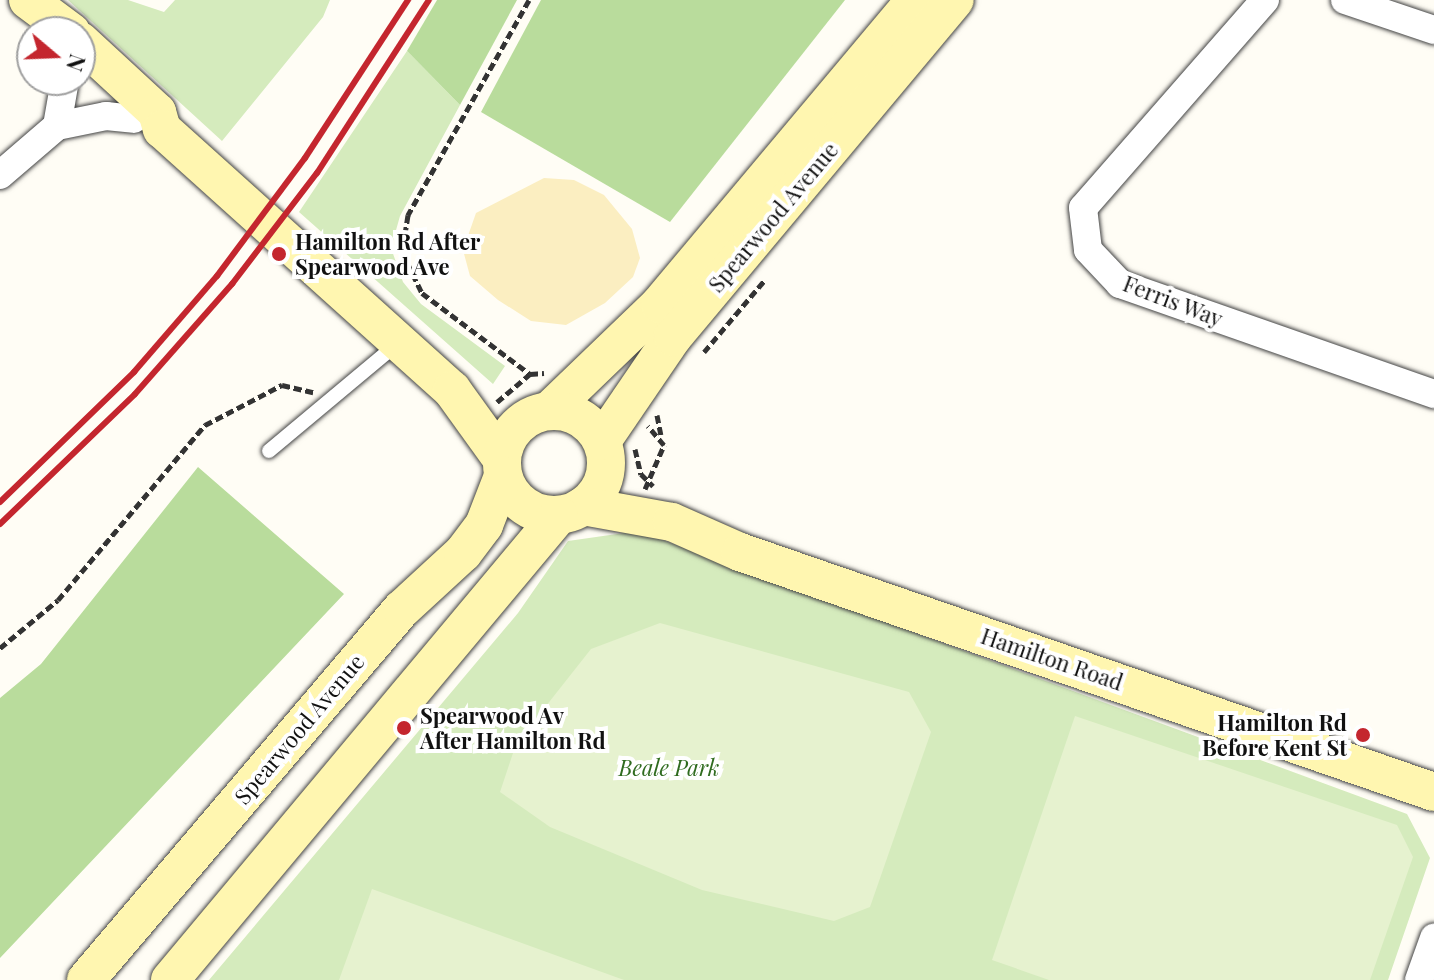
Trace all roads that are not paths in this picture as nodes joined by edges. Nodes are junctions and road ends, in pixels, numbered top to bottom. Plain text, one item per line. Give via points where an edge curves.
1 (28, 0) edge
2 (915, 0) edge
3 (955, 0) edge
4 (1265, 0) edge
5 (1345, 0) edge
6 (50, 16) edge
7 (1434, 30) edge
8 (96, 56) edge
9 (96, 83) edge
10 (62, 96) edge
11 (148, 124) junction
12 (57, 126) junction
13 (0, 175) edge
14 (400, 341) junction
15 (452, 390) junction
16 (1434, 394) edge
17 (536, 416) junction
18 (269, 451) dead end
19 (604, 451) junction
20 (502, 467) junction
21 (571, 511) junction
22 (672, 522) junction
23 (1434, 792) edge
24 (1434, 938) edge
25 (86, 980) edge
26 (170, 980) edge
27 (1419, 980) edge

1 - 6 main road
2 - 17 main road, Spearwood Avenue via 660,304
3 - 19 main road, Spearwood Avenue via 673,337
4 - 16 street, Ferris Way via 1083,208 1088,250 1120,284
5 - 7 street
8 - 11 main road via 157,112
9 - 11 main road
10 - 12 street
11 - 12 street via 106,116
11 - 14 main road
12 - 13 street
14 - 15 main road
14 - 18 lane
15 - 17 main road
15 - 20 main road
17 - 19 main road via 581,418
17 - 20 main road
19 - 21 main road via 596,494
19 - 22 main road, Hamilton Road
20 - 21 main road via 518,501 530,510
20 - 25 main road, Spearwood Avenue via 484,525 463,553 402,609
21 - 22 main road, Hamilton Road
21 - 26 main road
22 - 23 main road, Hamilton Road via 740,552
24 - 27 street

